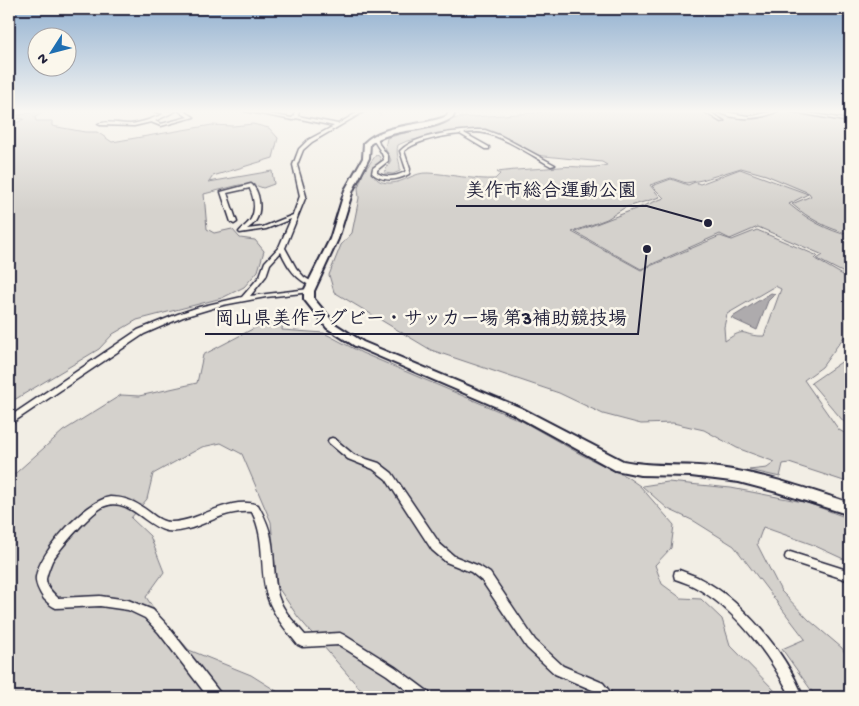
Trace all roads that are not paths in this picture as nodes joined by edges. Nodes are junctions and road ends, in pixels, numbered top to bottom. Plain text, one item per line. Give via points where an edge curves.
1 (306, 144) edge
2 (367, 144) edge
3 (377, 144) edge
4 (410, 144) edge
5 (480, 144) edge
6 (509, 144) edge
7 (487, 148) dead end
8 (553, 165) dead end
9 (294, 216) junction
10 (234, 222) dead end
11 (282, 248) junction
12 (311, 288) junction
13 (245, 300) junction
14 (9, 421) edge
15 (332, 441) dead end
16 (850, 508) edge
17 (790, 557) dead end
18 (679, 575) dead end
19 (850, 576) edge
20 (216, 697) edge
21 (426, 697) edge
22 (607, 697) edge
23 (798, 697) edge

1 - 9 street via 300,149 295,165 303,196
2 - 12 street via 366,158 349,190 334,240
3 - 4 street via 386,160 374,173 380,177 395,178 408,173 402,151
5 - 7 street
6 - 8 street
9 - 10 street via 264,228 242,232 253,221 256,208 251,186 224,192
9 - 11 street
11 - 12 street via 295,271
11 - 13 street via 267,263 263,276
12 - 13 street
12 - 16 street via 310,299 331,326 359,344 517,411 620,466 639,471 700,471 730,475
13 - 14 street via 198,310 148,328
15 - 22 street via 351,457 376,466 389,476 436,547 450,559 486,577 531,644 559,670 599,687
17 - 19 street
18 - 23 street via 712,590 738,614 768,650
20 - 21 street via 149,614 128,605 100,601 56,603 46,592 41,580 47,559 90,511 102,503 119,501 139,508 157,523 168,527 187,525 229,509 255,508 263,521 270,555 271,588 281,616 302,641 340,639

